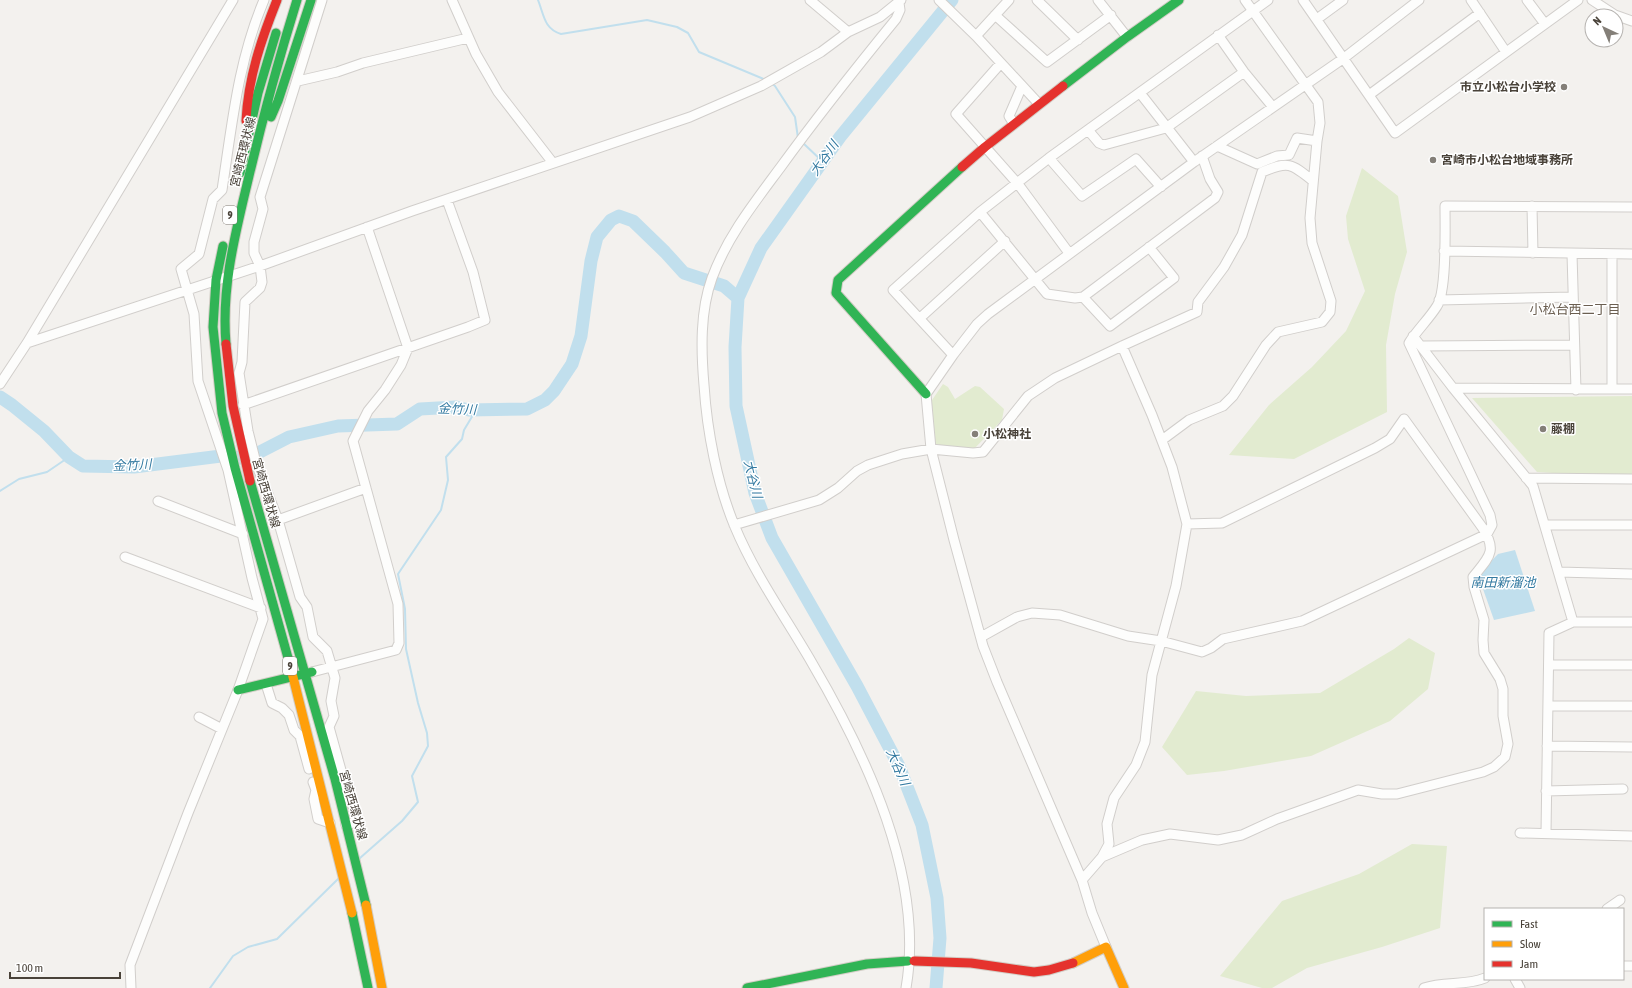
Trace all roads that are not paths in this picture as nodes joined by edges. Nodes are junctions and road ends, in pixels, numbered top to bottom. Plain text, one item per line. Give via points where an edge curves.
1 (233, 0) edge
2 (264, 0) edge
3 (277, 0) edge
4 (288, 0) edge
5 (297, 0) edge
6 (311, 0) edge
7 (322, 0) edge
8 (452, 0) edge
9 (810, 0) edge
10 (939, 0) edge
11 (1009, 0) edge
12 (1037, 0) edge
13 (1179, 0) edge
14 (1245, 0) edge
15 (1268, 0) edge
16 (1303, 0) edge
17 (1343, 0) edge
18 (1419, 0) edge
19 (1471, 0) edge
20 (1527, 0) edge
21 (1578, 0) edge
22 (1592, 0) edge
23 (900, 1) edge
24 (1102, 1) edge
25 (1253, 11) junction
26 (1480, 13) junction
27 (995, 15) junction
28 (1111, 16) junction
29 (1317, 19) junction
30 (1632, 21) edge
31 (1545, 24) junction
32 (848, 32) junction
33 (1218, 35) junction
34 (976, 36) junction
35 (1127, 37) junction
36 (468, 38) junction
37 (1078, 40) junction
38 (1506, 52) junction
39 (1344, 58) junction
40 (1001, 63) junction
41 (1244, 72) junction
42 (298, 81) junction
43 (1306, 83) junction
44 (1022, 86) junction
45 (1140, 93) junction
46 (1369, 95) junction
47 (1039, 104) junction
48 (1272, 106) junction
49 (1014, 124) junction
50 (1166, 128) junction
51 (1088, 130) junction
52 (1316, 141) junction
53 (1218, 146) junction
54 (246, 147) junction
55 (985, 147) junction
56 (255, 151) junction
57 (1202, 156) junction
58 (1049, 158) junction
59 (1194, 162) junction
60 (553, 163) junction
61 (1313, 181) junction
62 (1018, 184) junction
63 (1161, 187) junction
64 (447, 200) junction
65 (1532, 206) junction
66 (1632, 207) edge
67 (980, 212) junction
68 (367, 226) junction
69 (1005, 241) junction
70 (1148, 247) junction
71 (1444, 251) junction
72 (1069, 253) junction
73 (1533, 253) junction
74 (1572, 254) junction
75 (1612, 254) junction
76 (1632, 254) edge
77 (260, 266) junction
78 (227, 276) junction
79 (1034, 279) junction
80 (216, 280) junction
81 (188, 290) junction
82 (1573, 296) junction
83 (1083, 297) junction
84 (1439, 300) junction
85 (920, 318) junction
86 (1413, 336) junction
87 (27, 343) junction
88 (1574, 345) junction
89 (1122, 346) junction
90 (1420, 346) junction
91 (408, 348) junction
92 (953, 355) junction
93 (0, 384) edge
94 (1453, 388) junction
95 (1612, 389) junction
96 (1632, 389) edge
97 (1576, 390) junction
98 (926, 394) junction
99 (244, 405) junction
100 (223, 437) junction
101 (1162, 440) junction
102 (931, 449) junction
103 (232, 469) junction
104 (1526, 478) junction
105 (1632, 479) edge
106 (366, 488) junction
107 (158, 501) dead end
108 (278, 520) junction
109 (1187, 524) junction
110 (736, 525) junction
111 (1546, 525) junction
112 (1632, 526) edge
113 (243, 534) junction
114 (1487, 534) junction
115 (125, 557) dead end
116 (1559, 572) junction
117 (1632, 574) edge
118 (261, 608) junction
119 (1573, 622) junction
120 (1632, 622) edge
121 (981, 637) junction
122 (1161, 641) junction
123 (1548, 665) junction
124 (1632, 665) edge
125 (331, 667) junction
126 (308, 673) junction
127 (293, 677) junction
128 (266, 684) junction
129 (238, 690) junction
130 (1548, 706) junction
131 (1632, 706) edge
132 (199, 717) dead end
133 (222, 729) junction
134 (1547, 746) junction
135 (1632, 747) edge
136 (1623, 789) dead end
137 (1546, 791) junction
138 (330, 823) junction
139 (346, 825) junction
140 (1520, 833) dead end
141 (1546, 833) junction
142 (1632, 836) edge
143 (1102, 857) junction
144 (1082, 880) junction
145 (1620, 900) dead end
146 (1608, 908) edge
147 (1106, 947) junction
148 (911, 961) junction
149 (1484, 978) edge
150 (131, 988) edge
151 (368, 988) edge
152 (382, 988) edge
153 (747, 988) edge
154 (906, 988) edge
155 (1124, 988) edge
156 (1424, 988) edge

1 - 87 street
2 - 81 street via 253,25 238,83 222,190 213,198 199,254 182,269
3 - 54 main road via 255,56 246,100
4 - 54 main road, 宮崎西環状線 / 9 via 258,93
5 - 56 main road, 宮崎西環状線 / 9 via 286,31
6 - 56 main road via 278,101
7 - 42 street
8 - 36 street
9 - 32 street
10 - 34 street
11 - 27 street
12 - 37 street
13 - 35 main road
14 - 25 street
15 - 25 street
16 - 29 street
17 - 29 street
18 - 39 street
19 - 26 street
20 - 31 street
21 - 31 street
22 - 30 street via 1615,15
23 - 32 street via 880,17
23 - 110 street via 896,19 818,116 742,220 712,278 707,294 701,348 704,393 710,436 727,506
24 - 28 street
25 - 33 street
25 - 43 street
26 - 38 street
26 - 46 street
27 - 34 street
27 - 37 street via 1047,62
28 - 35 street
28 - 37 street
29 - 39 street
31 - 38 street
32 - 60 street via 821,52 760,86 690,116
33 - 41 street
33 - 45 street
34 - 40 street
35 - 47 main road
36 - 42 street
36 - 60 street via 498,92
38 - 46 street via 1394,133
39 - 43 street
39 - 46 street
40 - 44 street
40 - 55 street via 956,114
41 - 48 street
41 - 50 street
42 - 77 street via 260,197 263,210 254,242 254,253
43 - 48 street
43 - 52 street via 1318,102 1321,113
44 - 47 street
44 - 49 street via 1009,116
45 - 50 street
45 - 51 street
47 - 49 main road
48 - 53 street
49 - 55 main road
50 - 51 street via 1104,144 1099,143
50 - 59 street
51 - 58 street
52 - 53 street via 1297,138 1289,155 1277,156 1257,164
52 - 61 street
53 - 57 street
54 - 80 main road, 宮崎西環状線 / 9
55 - 62 street
55 - 98 main road via 838,280 836,292
56 - 78 main road, 宮崎西環状線 / 9
57 - 59 street
57 - 70 street via 1210,179 1218,192 1215,198
58 - 62 street
58 - 63 street via 1082,196 1136,159
59 - 63 street
60 - 64 street
61 - 89 street via 1296,167 1280,164 1262,172 1242,235 1224,267 1198,302 1197,312
61 - 101 street via 1310,218 1312,242 1330,301 1330,312 1322,322 1278,332 1266,345 1233,396 1223,406 1189,420
62 - 67 street
62 - 72 street
63 - 72 street
64 - 68 street
64 - 91 street via 473,272 485,320
65 - 66 street
65 - 71 street via 1445,206
65 - 73 street
67 - 69 street
67 - 85 street via 893,290
68 - 77 street
68 - 91 street
69 - 79 street
69 - 85 street
70 - 83 street
70 - 83 street via 1174,278 1110,326
71 - 73 street
71 - 84 street
72 - 79 street
73 - 74 street
74 - 75 street
74 - 82 street
75 - 76 street
75 - 95 street
77 - 78 street
77 - 99 street via 260,288 245,302 242,362 239,373
78 - 80 street
78 - 126 main road, 宮崎西環状線 / 9 via 226,359 237,432
79 - 83 street via 1047,294
79 - 92 street via 977,324
80 - 81 street
80 - 100 main road, 宮崎西環状線 / 9 via 214,327
81 - 87 street
81 - 100 street via 194,314 198,381
82 - 84 street
82 - 88 street
84 - 86 street via 1438,306
85 - 92 street
86 - 90 street
86 - 114 street via 1409,343 1490,515 1492,525
87 - 93 street
88 - 90 street
88 - 97 street
89 - 101 street
89 - 102 street via 1055,378 1028,396 983,452 973,454
90 - 94 street
91 - 99 street
91 - 106 street via 397,371 368,411 352,441
92 - 98 street
94 - 97 street
94 - 104 street
95 - 96 street
95 - 97 street
98 - 102 street
99 - 108 street via 256,463
100 - 103 main road, 宮崎西環状線 / 9
101 - 109 street
102 - 110 street via 902,454 868,465 819,500
102 - 121 street
103 - 113 street
103 - 127 main road, 宮崎西環状線 / 9
104 - 105 street
104 - 111 street via 1533,486
106 - 108 street
106 - 125 street via 398,604 399,643 396,650
107 - 113 street
108 - 125 street via 300,597 307,607 314,637 327,651
109 - 114 street via 1222,524 1375,448 1390,439 1404,419
109 - 122 street via 1176,586
110 - 148 street via 760,577 813,664 869,772 896,847 905,894
111 - 112 street
111 - 116 street
113 - 118 street
114 - 122 street via 1302,621 1223,639 1202,652
114 - 143 street via 1492,547 1490,556 1473,576 1484,620 1484,653 1500,679 1503,689 1503,716 1508,744 1505,757 1494,767 1397,794 1358,790 1277,819 1242,835 1218,840 1170,834 1142,840
115 - 118 street
116 - 117 street
116 - 119 street
118 - 129 street via 263,619
119 - 120 street
119 - 123 street via 1549,633
121 - 122 street via 1017,617 1032,613 1060,615 1128,636
121 - 144 street via 997,682
122 - 143 street via 1152,675 1145,742 1136,765 1114,798 1107,824 1109,844
123 - 124 street
123 - 130 street
125 - 126 street
125 - 139 street via 335,678 331,702 334,716 329,727 356,818 353,823
126 - 127 main road
126 - 139 main road, 宮崎西環状線 / 9
127 - 128 main road
127 - 138 main road, 宮崎西環状線 / 9
128 - 129 main road
128 - 138 street via 272,703 289,715 294,730 300,736 316,790 314,799 318,819
129 - 133 street
130 - 131 street
130 - 134 street
132 - 133 street
133 - 150 street via 130,965
134 - 135 street
134 - 137 street
136 - 137 street
137 - 141 street
138 - 151 main road, 宮崎西環状線 / 9
139 - 152 main road, 宮崎西環状線 / 9 via 373,934
140 - 141 street
141 - 142 street
143 - 144 street
144 - 147 street
145 - 146 street
147 - 148 main road via 1075,962 1034,972 970,963
147 - 155 main road
148 - 153 main road via 867,964
148 - 154 street
149 - 156 street via 1475,982 1440,984

